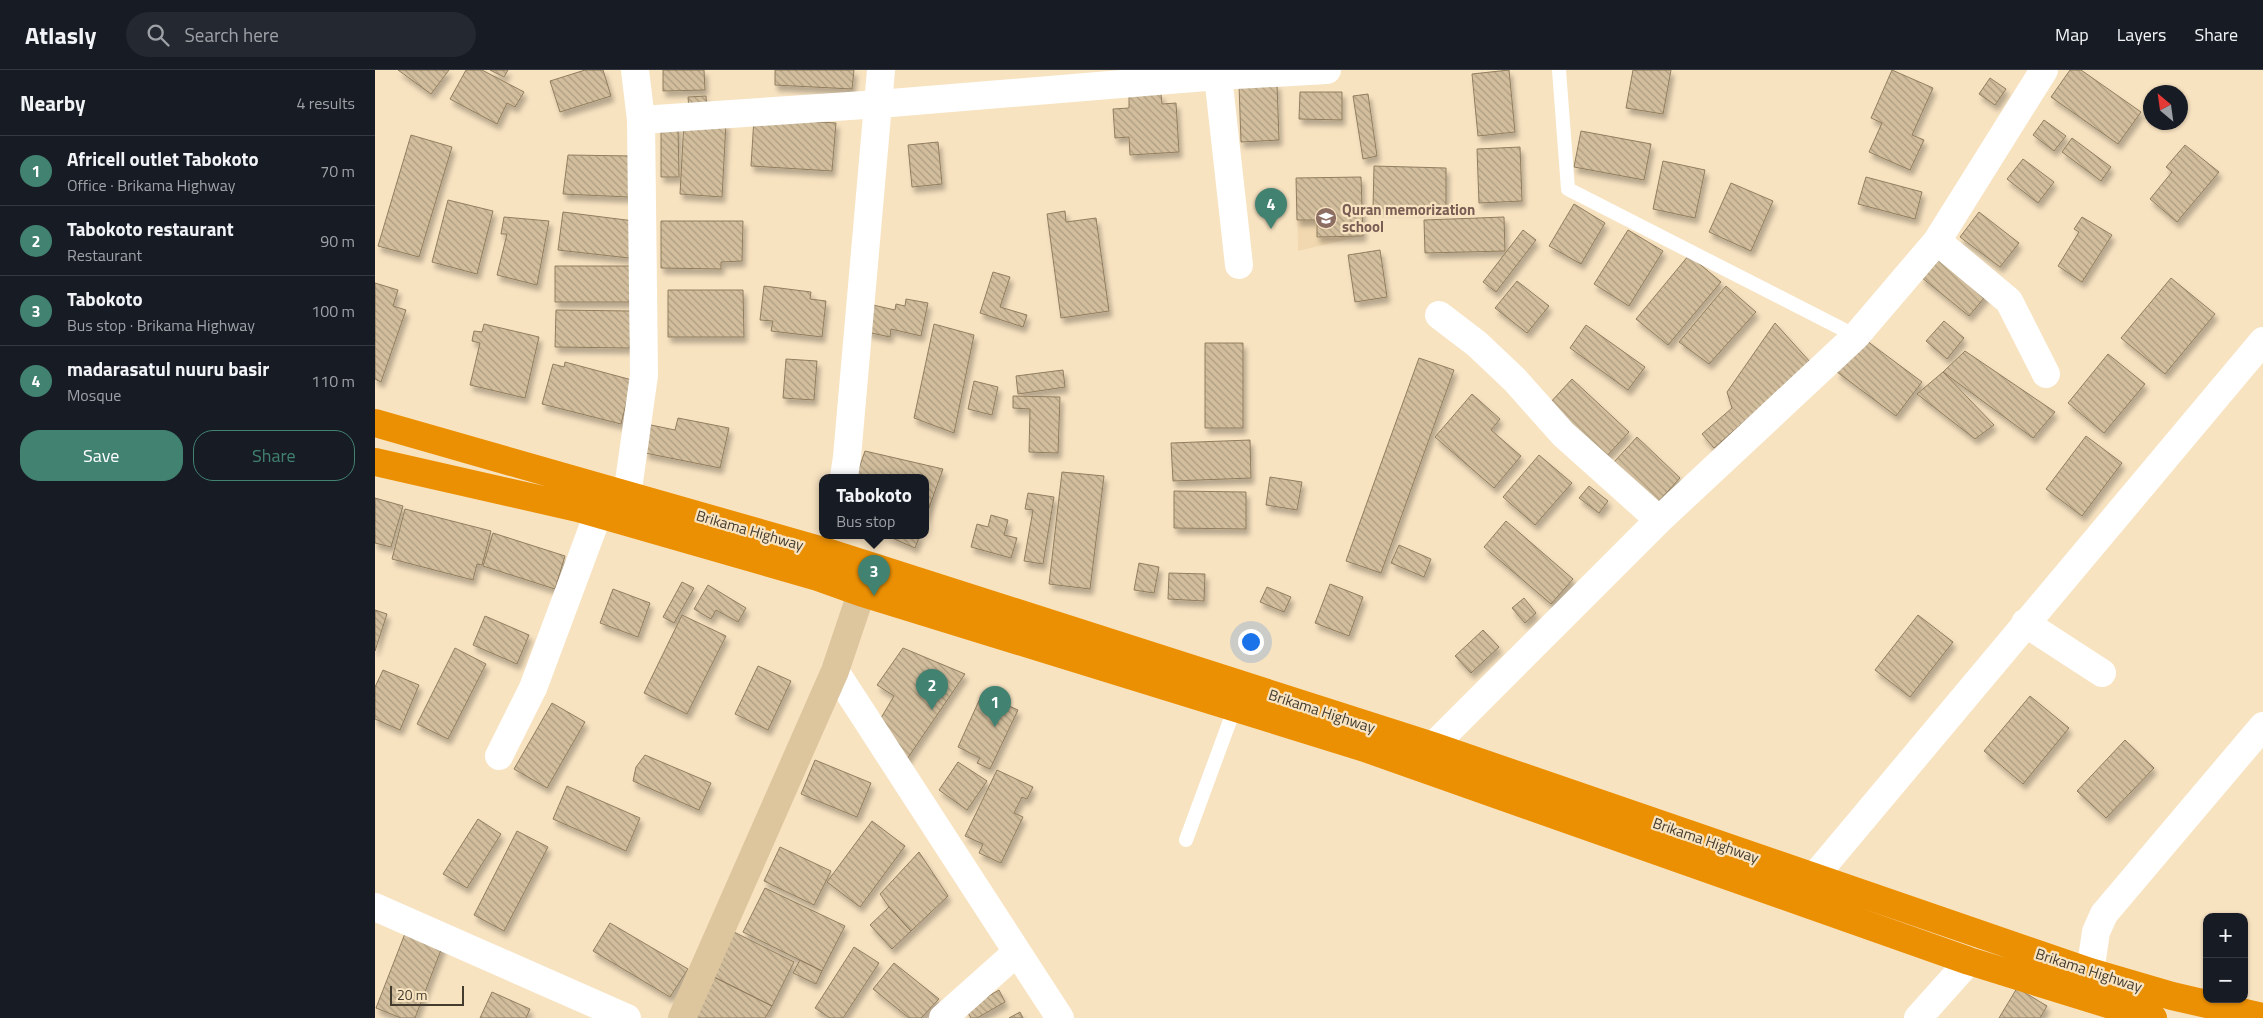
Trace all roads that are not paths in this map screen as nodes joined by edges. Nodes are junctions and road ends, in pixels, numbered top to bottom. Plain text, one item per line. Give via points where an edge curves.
1 (635, 70) edge
2 (881, 70) edge
3 (1327, 70) edge
4 (1559, 70) edge
5 (2045, 70) edge
6 (1218, 76) junction
7 (879, 104) junction
8 (641, 120) junction
9 (1937, 241) junction
10 (1239, 265) dead end
11 (1439, 315) dead end
12 (1856, 336) junction
13 (2263, 341) edge
14 (2046, 374) dead end
15 (375, 423) edge
16 (375, 462) edge
17 (844, 474) edge
18 (627, 496) junction
19 (598, 514) junction
20 (1659, 520) junction
21 (832, 544) edge
22 (870, 567) junction
23 (818, 577) junction
24 (860, 592) junction
25 (2025, 624) junction
26 (835, 671) junction
27 (2102, 673) dead end
28 (1235, 707) junction
29 (2263, 726) edge
30 (1433, 746) junction
31 (499, 756) dead end
32 (1186, 840) dead end
33 (1814, 877) junction
34 (375, 907) edge
35 (1017, 953) junction
36 (1969, 961) junction
37 (2090, 972) junction
38 (2263, 1017) edge
39 (627, 1018) edge
40 (682, 1018) edge
41 (943, 1018) edge
42 (1060, 1018) edge
43 (1918, 1018) edge
44 (2153, 1018) edge

1 - 8 street
2 - 7 street
3 - 6 street
4 - 12 lane via 1568,189
5 - 9 street
6 - 7 street
6 - 10 street
7 - 8 street
7 - 17 street
8 - 18 street via 644,375
9 - 12 street
9 - 14 street via 2009,301
11 - 20 street via 1477,344 1515,380 1563,434
12 - 20 street
13 - 25 street
15 - 18 highway, Brikama Highway
16 - 19 highway, Brikama Highway
18 - 21 highway, Brikama Highway
19 - 23 highway, Brikama Highway
19 - 31 street via 533,688
20 - 30 street
21 - 22 highway, Brikama Highway
21 - 23 street
22 - 24 street
22 - 30 highway, Brikama Highway
23 - 24 highway, Brikama Highway
24 - 26 street
24 - 28 highway, Brikama Highway
25 - 27 street
25 - 33 street
26 - 35 street
26 - 40 street
28 - 32 lane
28 - 36 highway, Brikama Highway via 1362,746
29 - 37 street via 2104,914 2096,932
30 - 33 highway, Brikama Highway
33 - 37 highway, Brikama Highway
34 - 39 street
35 - 41 street
35 - 42 street
36 - 43 street
36 - 44 highway, Brikama Highway
37 - 38 highway, Brikama Highway via 2172,996

